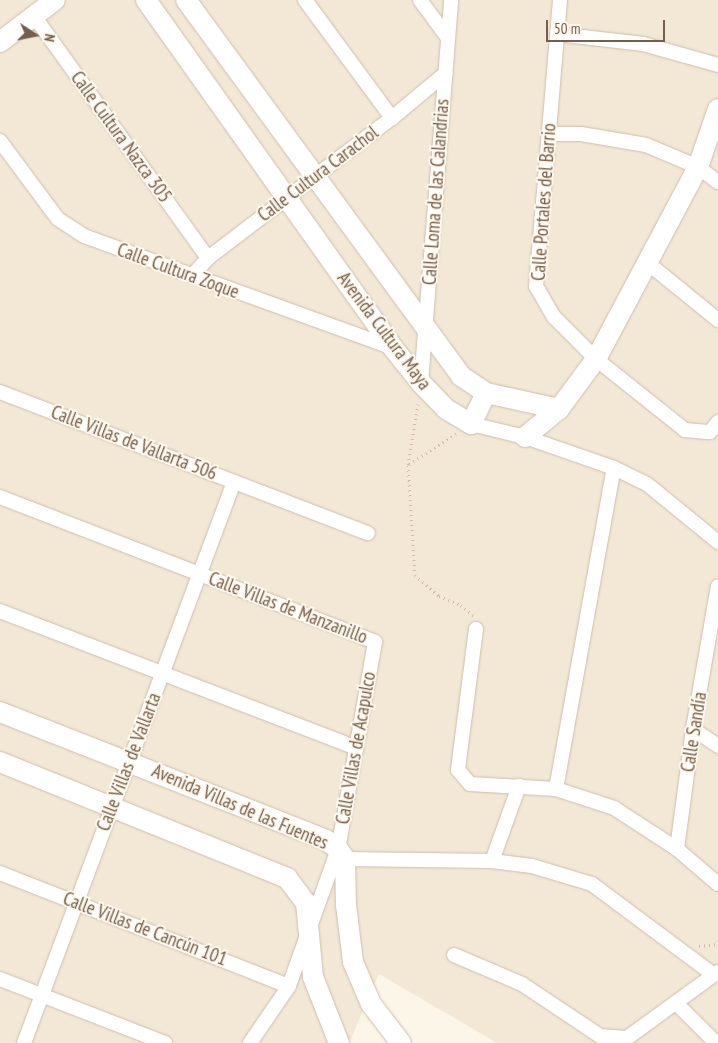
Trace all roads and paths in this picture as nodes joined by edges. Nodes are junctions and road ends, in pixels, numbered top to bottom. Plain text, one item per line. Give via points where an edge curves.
1 (56, 0) edge
2 (146, 0) edge
3 (186, 0) edge
4 (305, 0) edge
5 (420, 0) edge
6 (451, 0) edge
7 (560, 0) edge
8 (34, 16) junction
9 (557, 34) junction
10 (448, 38) junction
11 (0, 42) edge
12 (718, 65) edge
13 (446, 73) junction
14 (718, 109) edge
15 (392, 118) junction
16 (548, 134) junction
17 (0, 141) edge
18 (698, 167) junction
19 (315, 177) junction
20 (718, 182) edge
21 (287, 198) junction
22 (208, 258) junction
23 (648, 264) junction
24 (192, 276) junction
25 (718, 320) edge
26 (426, 326) junction
27 (392, 348) junction
28 (596, 359) junction
29 (421, 383) junction
30 (0, 392) edge
31 (486, 393) junction
32 (559, 409) junction
33 (718, 422) edge
34 (471, 424) junction
35 (524, 437) junction
36 (408, 465) junction
37 (614, 468) junction
38 (234, 482) junction
39 (0, 497) edge
40 (368, 533) dead end
41 (718, 542) edge
42 (200, 574) junction
43 (718, 586) edge
44 (0, 611) edge
45 (716, 617) edge
46 (476, 629) joint
47 (376, 642) joint
48 (163, 673) junction
49 (0, 712) edge
50 (693, 729) junction
51 (718, 746) edge
52 (356, 748) junction
53 (130, 761) junction
54 (0, 762) edge
55 (519, 786) junction
56 (556, 789) junction
57 (113, 805) junction
58 (678, 849) junction
59 (342, 854) junction
60 (492, 861) junction
61 (0, 873) edge
62 (718, 884) edge
63 (77, 903) junction
64 (310, 930) junction
65 (454, 955) dead end
66 (716, 973) edge
67 (0, 979) edge
68 (289, 986) junction
69 (42, 995) junction
70 (676, 1003) junction
71 (24, 1043) edge
72 (165, 1043) edge
73 (250, 1043) edge
74 (339, 1043) edge
75 (401, 1043) edge
76 (716, 1043) edge

1 - 8 street
2 - 21 street, Avenida Cultura Maya
3 - 19 street, Avenida Cultura Maya
4 - 15 street
5 - 10 street
6 - 10 street, Calle Loma de las Calandrias
7 - 9 street, Calle Portales del Barrio
8 - 11 street
8 - 22 street, Calle Cultura Nazca 305
9 - 12 street via 643,44
9 - 16 street, Calle Portales del Barrio
10 - 13 street, Calle Loma de las Calandrias
13 - 15 street, Calle Cultura Carachol
13 - 26 street, Calle Loma de las Calandrias
14 - 18 street
15 - 19 street, Calle Cultura Carachol
16 - 18 street via 581,134 646,145
16 - 28 street, Calle Portales del Barrio via 536,286 554,317
17 - 24 street, Calle Cultura Zoque via 58,219 84,236
18 - 20 street
18 - 23 street
19 - 21 street, Calle Cultura Carachol
19 - 26 street, Avenida Cultura Maya
21 - 22 street, Calle Cultura Carachol
21 - 27 street, Avenida Cultura Maya
22 - 24 street, Calle Cultura Carachol
23 - 25 street
23 - 28 street
24 - 27 street, Calle Cultura Zoque
26 - 29 street, Calle Loma de las Calandrias
26 - 31 street, Avenida Cultura Maya via 461,376
27 - 29 street, Avenida Cultura Maya
28 - 32 street
28 - 33 street, Calle Portales del Barrio via 685,430 710,432
29 - 34 street, Avenida Cultura Maya via 446,409
29 - 36 path
30 - 38 street, Calle Villas de Vallarta 506
31 - 32 street, Avenida Cultura Maya
31 - 34 street
32 - 35 street
34 - 35 street, Avenida Cultura Maya
34 - 36 path
35 - 37 street, Avenida Cultura Maya
36 - 46 path via 415,576 439,596 473,612
37 - 41 street, Avenida Cultura Maya via 646,484
37 - 56 street
38 - 40 street, Calle Villas de Vallarta 506
38 - 42 street, Calle Villas de Vallarta
39 - 42 street, Calle Villas de Manzanillo
42 - 47 street, Calle Villas de Manzanillo
42 - 48 street, Calle Villas de Vallarta
43 - 45 street, Calle Sandía
44 - 48 street
45 - 50 street, Calle Sandía
46 - 55 street via 458,770 470,784
47 - 52 street, Calle Villas de Acapulco
48 - 52 street
48 - 53 street, Calle Villas de Vallarta
49 - 53 street, Avenida Villas de las Fuentes
50 - 51 street
50 - 58 street, Calle Sandía
52 - 59 street, Calle Villas de Acapulco
53 - 57 street, Calle Villas de Vallarta
53 - 59 street, Avenida Villas de las Fuentes via 326,840
54 - 57 street
55 - 56 street
55 - 60 street
56 - 58 street via 614,808
57 - 63 street, Calle Villas de Vallarta
57 - 64 street via 287,878 306,902
58 - 62 street
59 - 60 street
59 - 64 street, Calle Villas de Acapulco
59 - 75 street, Avenida Villas de las Fuentes via 353,962 371,1004
60 - 66 street via 532,866 592,884
61 - 63 street, Calle Villas de Cancún 101
63 - 68 street, Calle Villas de Cancún 101
63 - 69 street, Calle Villas de Vallarta
64 - 68 street, Calle Villas de Acapulco
64 - 74 street via 313,977
65 - 70 street via 522,984 600,1036 627,1038
66 - 70 street
67 - 69 street
68 - 73 street, Calle Villas de Acapulco
69 - 71 street, Calle Villas de Vallarta
69 - 72 street
70 - 76 street

